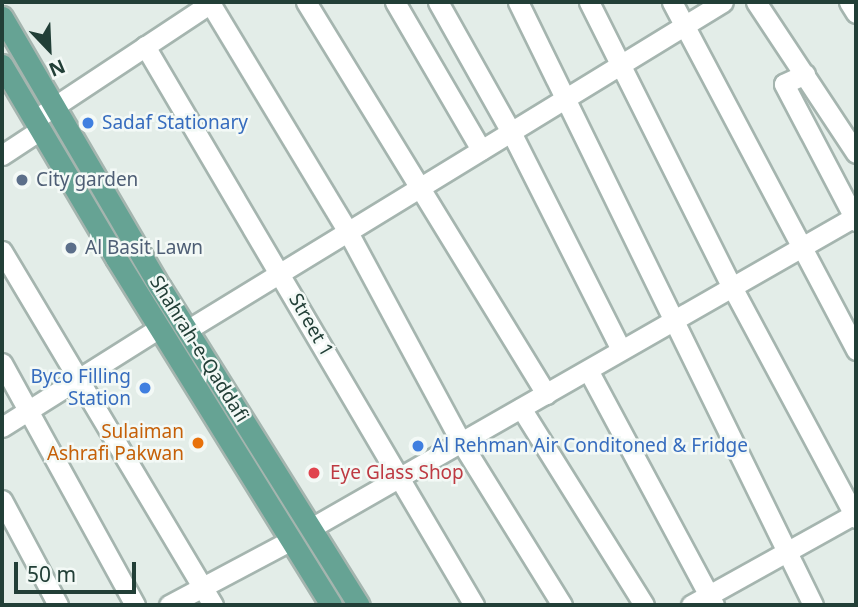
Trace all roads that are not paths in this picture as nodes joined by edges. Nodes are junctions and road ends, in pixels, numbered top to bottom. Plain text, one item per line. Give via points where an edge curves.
1 (211, 2) edge
2 (306, 2) edge
3 (395, 2) edge
4 (438, 2) edge
5 (518, 2) edge
6 (589, 2) edge
7 (672, 2) edge
8 (723, 2) edge
9 (756, 2) edge
10 (849, 2) edge
11 (856, 13) edge
12 (2, 17) edge
13 (684, 26) junction
14 (145, 46) junction
15 (2, 65) edge
16 (621, 65) junction
17 (805, 74) junction
18 (565, 99) junction
19 (54, 107) junction
20 (37, 125) junction
21 (511, 132) junction
22 (481, 150) junction
23 (856, 153) edge
24 (2, 155) edge
25 (420, 188) junction
26 (856, 218) edge
27 (348, 232) junction
28 (802, 247) junction
29 (2, 251) edge
30 (281, 273) junction
31 (732, 288) junction
32 (673, 321) junction
33 (159, 328) junction
34 (187, 330) junction
35 (621, 350) junction
36 (856, 350) edge
37 (2, 363) edge
38 (588, 370) junction
39 (77, 380) junction
40 (546, 394) junction
41 (521, 408) junction
42 (30, 409) junction
43 (2, 427) edge
44 (461, 442) junction
45 (399, 478) junction
46 (2, 500) edge
47 (856, 515) edge
48 (311, 528) junction
49 (291, 541) junction
50 (786, 552) junction
51 (201, 588) junction
52 (704, 602) edge
53 (58, 605) edge
54 (135, 605) edge
55 (169, 605) edge
56 (213, 605) edge
57 (331, 605) edge
58 (359, 605) edge
59 (474, 605) edge
60 (562, 605) edge
61 (643, 605) edge
62 (813, 605) edge

1 - 14 street
1 - 27 street
2 - 25 street
3 - 22 street
4 - 21 street
5 - 18 street
6 - 16 street
7 - 13 street
8 - 13 street
9 - 17 street
10 - 11 street
12 - 19 main road, Shahrah-e-Qaddafi
13 - 16 street
13 - 28 street
14 - 19 street
14 - 30 street, Street 1
15 - 20 main road, Shahrah-e-Qaddafi
16 - 18 street
16 - 31 street
17 - 23 street
17 - 26 street via 784,85
18 - 21 street
18 - 32 street
19 - 20 street
19 - 34 main road, Shahrah-e-Qaddafi
20 - 24 street
20 - 33 main road, Shahrah-e-Qaddafi
21 - 22 street
21 - 35 street
22 - 25 street
25 - 27 street
25 - 40 street
26 - 28 street
27 - 30 street
27 - 44 street
28 - 31 street
28 - 36 street
29 - 39 street
30 - 34 street
30 - 45 street, Street 1
31 - 32 street
31 - 47 street
32 - 35 street
32 - 50 street
33 - 39 street
33 - 49 main road, Shahrah-e-Qaddafi
34 - 48 main road, Shahrah-e-Qaddafi
35 - 38 street
37 - 42 street
38 - 40 street
38 - 52 street
39 - 42 street
39 - 51 street
40 - 41 street
41 - 44 street
41 - 61 street
42 - 43 street
42 - 54 street
44 - 45 street
44 - 60 street
45 - 48 street
45 - 59 street, Street 1
46 - 53 street
47 - 50 street
48 - 58 main road, Shahrah-e-Qaddafi
49 - 51 street
49 - 57 main road, Shahrah-e-Qaddafi
50 - 52 street
50 - 62 street
51 - 55 street
51 - 56 street

